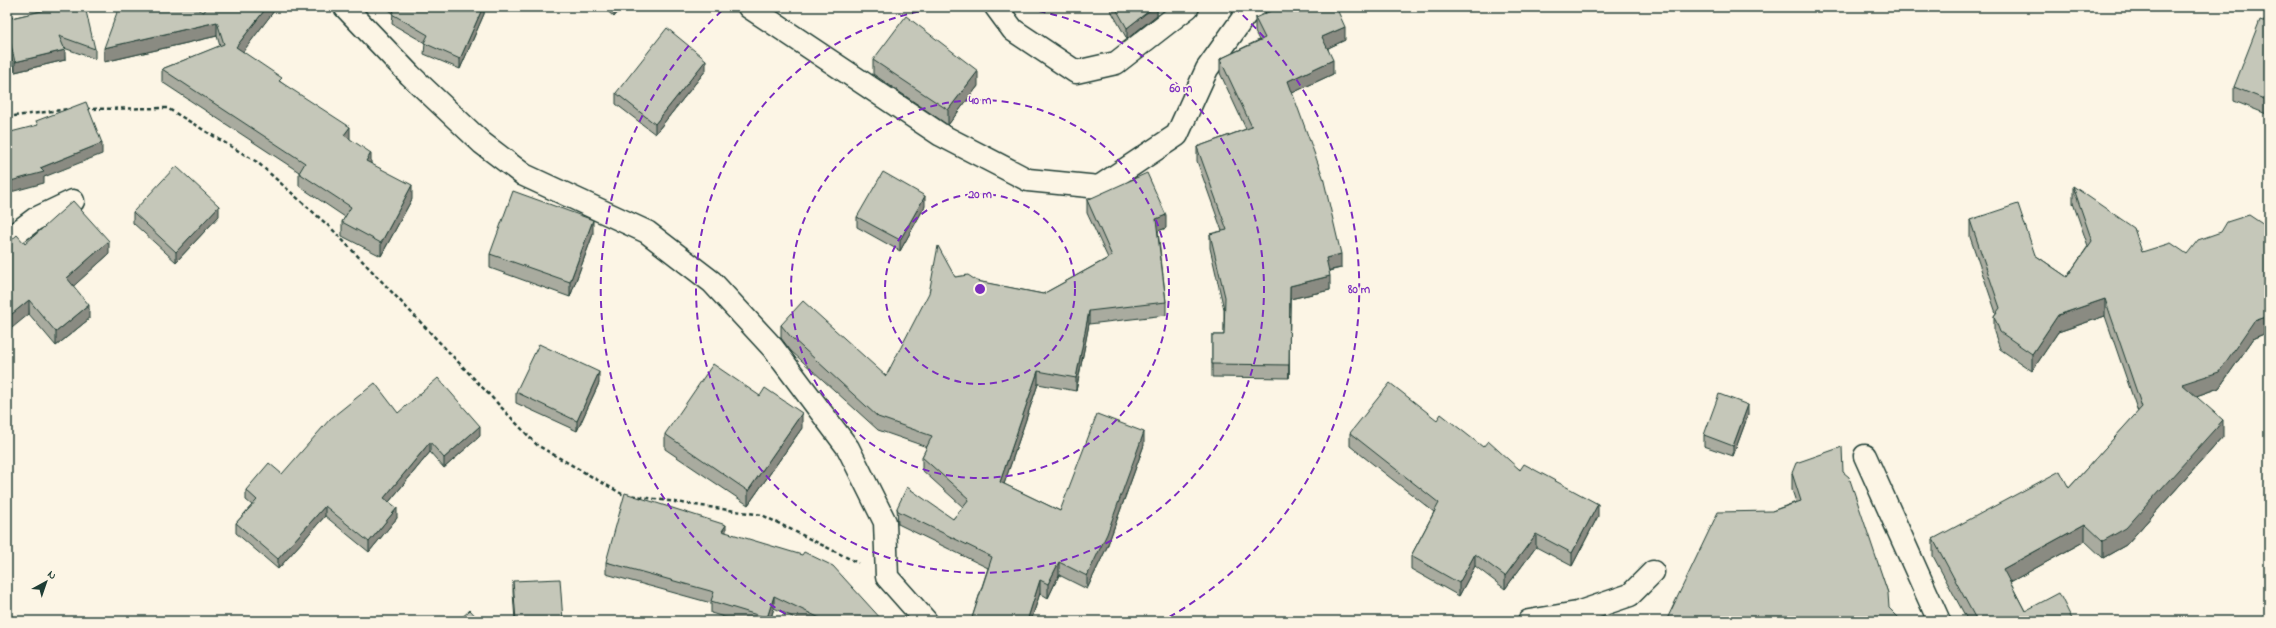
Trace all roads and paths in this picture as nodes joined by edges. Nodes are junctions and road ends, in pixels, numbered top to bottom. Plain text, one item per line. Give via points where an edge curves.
1 (345, 7) edge
2 (749, 7) edge
3 (996, 7) edge
4 (1188, 7) edge
5 (1255, 7) edge
6 (74, 109) edge
7 (82, 109) edge
8 (7, 117) edge
9 (73, 201) edge
10 (7, 240) edge
11 (1865, 456) dead end
12 (1653, 572) dead end
13 (887, 577) junction
14 (926, 621) edge
15 (1529, 621) edge
16 (1939, 621) edge

1 - 13 street via 482,143 524,175 647,232 712,282 773,348 848,448 885,522
2 - 5 street via 941,135 1028,180 1099,187 1177,135 1207,69 1246,14
3 - 4 street via 1013,30 1076,72 1116,63
6 - 8 path
7 - 13 path via 167,108 256,162 332,230 537,445 622,494 762,515
9 - 10 street via 35,219
11 - 16 street
12 - 15 street via 1630,595 1577,613
13 - 14 street

